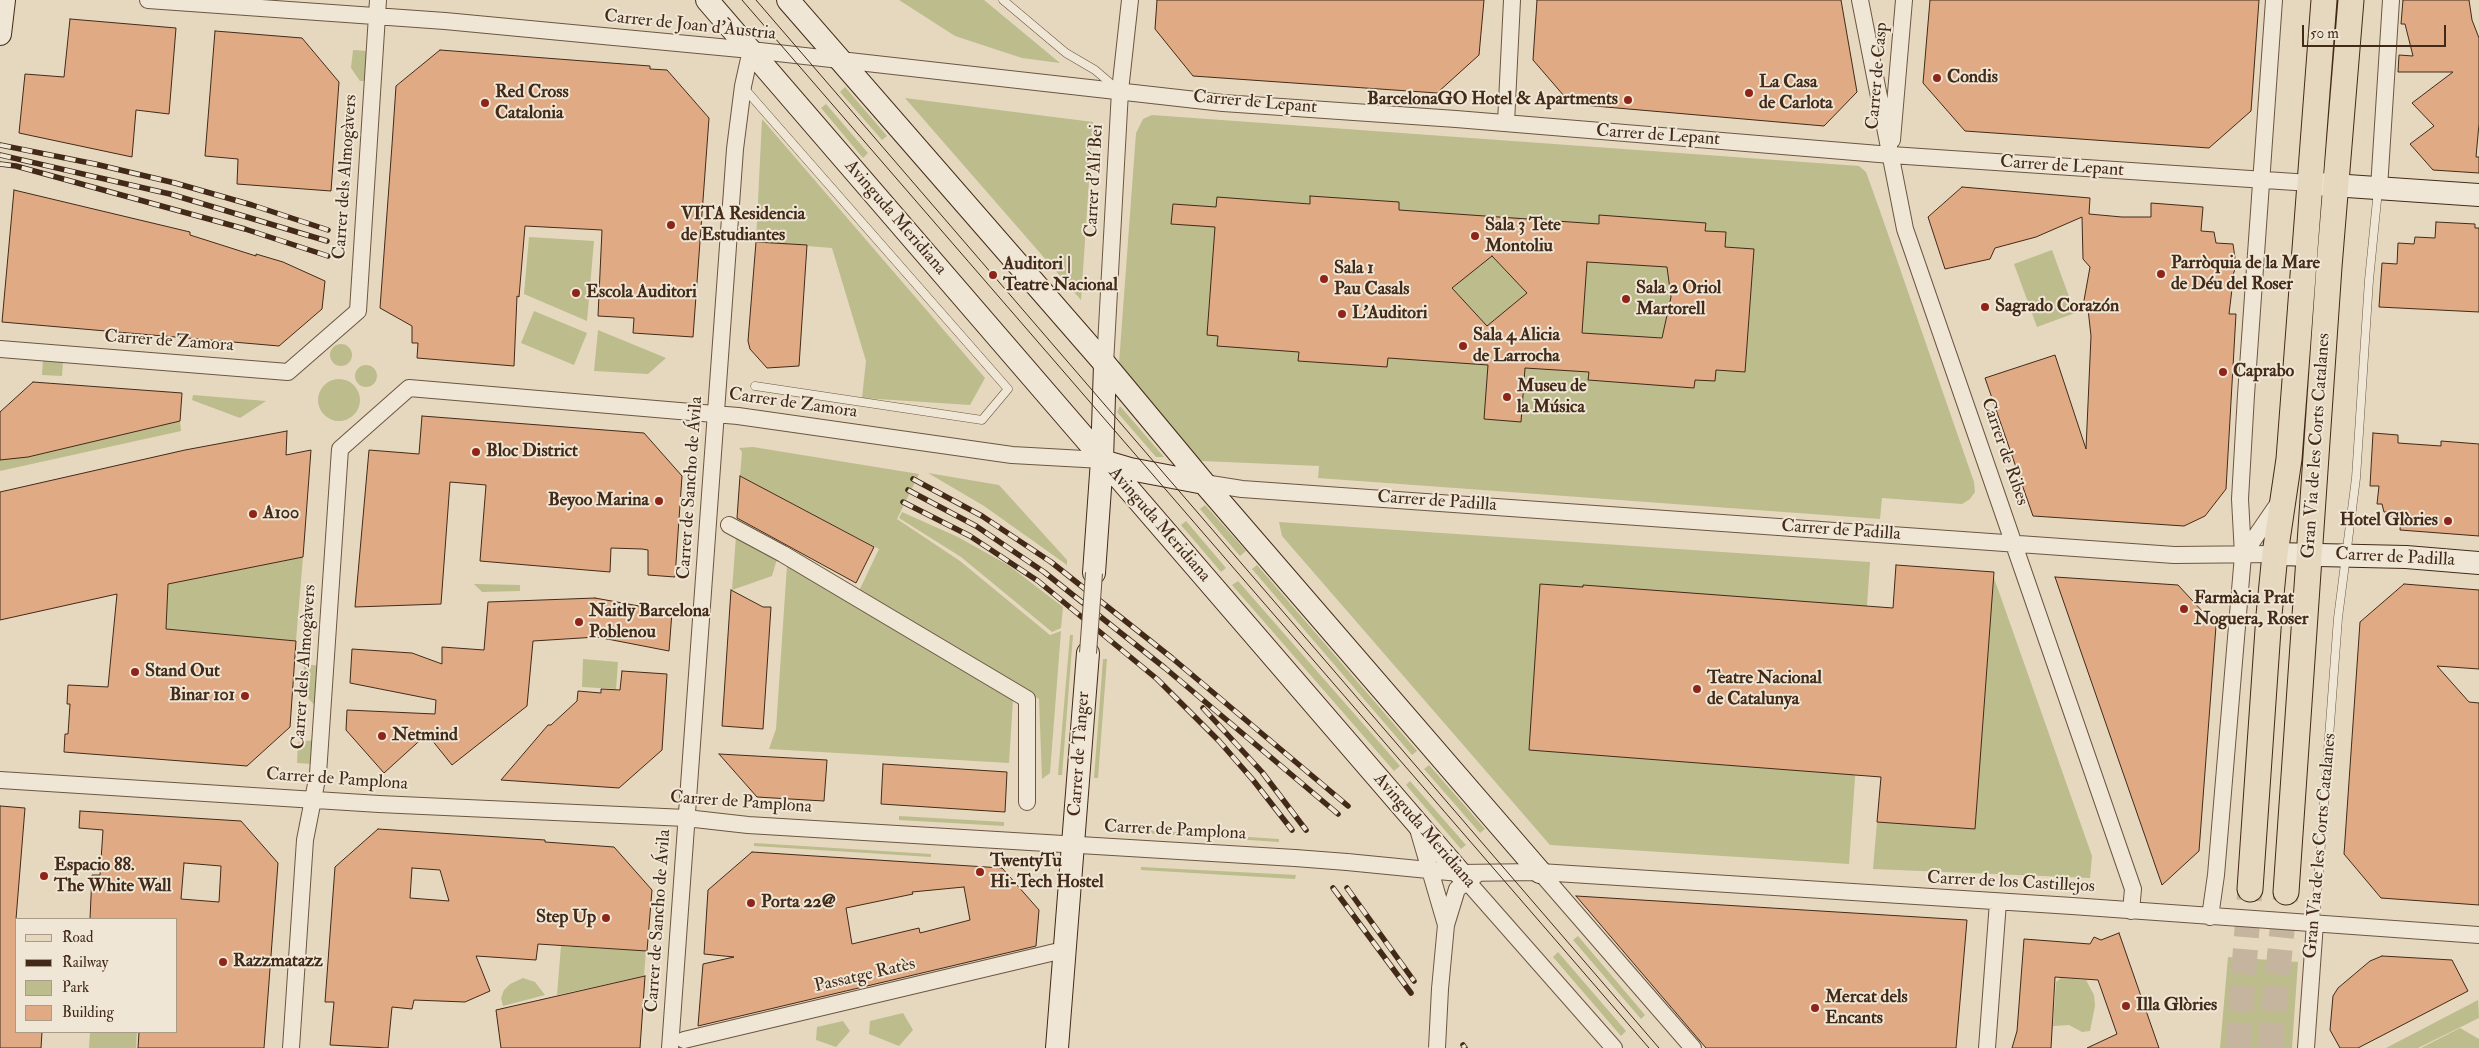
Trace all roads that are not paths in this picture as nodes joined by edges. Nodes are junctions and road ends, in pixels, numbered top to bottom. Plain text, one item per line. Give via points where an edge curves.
1 (4, 0) edge
2 (148, 0) edge
3 (707, 0) edge
4 (788, 0) edge
5 (1003, 0) edge
6 (1130, 0) edge
7 (1512, 0) edge
8 (1860, 0) edge
9 (1904, 0) edge
10 (2274, 0) edge
11 (2324, 0) edge
12 (2351, 0) edge
13 (2391, 0) edge
14 (377, 8) edge
15 (0, 34) edge
16 (751, 50) junction
17 (840, 60) junction
18 (743, 86) junction
19 (1120, 91) junction
20 (1506, 123) junction
21 (1891, 155) junction
22 (2260, 181) junction
23 (2310, 184) junction
24 (2335, 185) junction
25 (2378, 188) junction
26 (2479, 195) edge
27 (323, 341) joint
28 (0, 349) edge
29 (1105, 364) junction
30 (755, 386) dead end
31 (716, 414) junction
32 (371, 422) joint
33 (1102, 460) junction
34 (1204, 484) junction
35 (2282, 499) junction
36 (729, 525) dead end
37 (2013, 542) junction
38 (2275, 554) junction
39 (2243, 555) junction
40 (2309, 555) junction
41 (2348, 555) junction
42 (2479, 563) edge
43 (1094, 573) joint
44 (1088, 653) joint
45 (0, 780) edge
46 (312, 799) junction
47 (1027, 802) dead end
48 (686, 818) junction
49 (1416, 822) junction
50 (1073, 845) junction
51 (1430, 870) junction
52 (1540, 872) junction
53 (1468, 876) junction
54 (2250, 889) tunnel mouth
55 (2286, 892) tunnel mouth
56 (1998, 902) junction
57 (2132, 911) junction
58 (2210, 917) junction
59 (2315, 924) junction
60 (1446, 925) junction
61 (2479, 935) edge
62 (1055, 952) dead end
63 (684, 1040) dead end
64 (291, 1048) edge
65 (670, 1048) edge
66 (1057, 1048) edge
67 (1436, 1048) edge
68 (1614, 1048) edge
69 (1693, 1048) edge
70 (1987, 1048) edge
71 (2306, 1048) edge

1 - 15 street
2 - 14 street, Carrer de Joan d'Àustria
3 - 16 street, Avinguda Meridiana
4 - 17 street
5 - 19 lane via 1066,53 1095,70
6 - 19 street, Carrer d'Alí Bei
7 - 20 street
8 - 21 street, Carrer de Ribes
9 - 21 street, Carrer de Casp
10 - 22 street
11 - 23 main road, Gran Via de les Corts Catalanes
12 - 24 main road, Gran Via de les Corts Catalanes
13 - 25 street
14 - 16 street, Carrer de Joan d'Àustria
14 - 27 street, Carrer dels Almogàvers via 358,311
16 - 17 street, Carrer de Joan d'Àustria
16 - 18 street, Carrer de Sancho de Ávila
16 - 33 street, Avinguda Meridiana
17 - 19 street, Carrer de Lepant
17 - 29 street
18 - 30 lane via 1008,388 982,420
18 - 31 street, Carrer de Sancho de Ávila via 735,149
19 - 20 street, Carrer de Lepant via 1223,103
19 - 29 street, Carrer d'Alí Bei
20 - 21 street, Carrer de Lepant
21 - 22 street, Carrer de Lepant
21 - 37 street, Carrer de Ribes via 1907,236
22 - 23 street, Carrer de Lepant
22 - 39 street via 2240,499
23 - 24 street, Carrer de Lepant
23 - 35 main road, Gran Via de les Corts Catalanes via 2289,459
24 - 25 street, Carrer de Lepant
24 - 40 main road, Gran Via de les Corts Catalanes
25 - 26 street, Carrer de Lepant
25 - 41 lane, Gran Via de les Corts Catalanes
27 - 28 street, Carrer de Zamora via 288,372
29 - 33 street, Carrer de Tànger
29 - 34 street
31 - 32 street, Carrer de Zamora via 409,388
31 - 33 street, Carrer de Zamora via 1012,455
31 - 48 street, Carrer de Sancho de Ávila
32 - 46 street, Carrer dels Almogàvers via 340,449 318,774
33 - 34 street
33 - 43 street, Carrer de Tànger
33 - 49 street, Avinguda Meridiana
34 - 37 street, Carrer de Padilla
34 - 52 street
35 - 38 main road, Gran Via de les Corts Catalanes
35 - 39 street, Gran Via de les Corts Catalanes
36 - 47 street via 784,554 1027,699
37 - 39 street, Carrer de Padilla via 2174,555
37 - 57 street, Carrer de Ribes via 2133,889
38 - 39 street, Carrer de Padilla
38 - 40 street, Carrer de Padilla
38 - 54 main road, Gran Via de les Corts Catalanes
39 - 58 street
40 - 41 street, Carrer de Padilla
40 - 55 main road, Gran Via de les Corts Catalanes
41 - 42 street, Carrer de Padilla
41 - 59 lane, Gran Via de les Corts Catalanes via 2338,618
43 - 44 street, Carrer de Tànger, bridge
44 - 50 street, Carrer de Tànger
45 - 46 street, Carrer de Pamplona
46 - 48 street, Carrer de Pamplona
46 - 64 street, Carrer dels Almogàvers via 305,840
48 - 50 street, Carrer de Pamplona via 748,825
48 - 65 street, Carrer de Sancho de Ávila
49 - 51 street
49 - 53 street, Avinguda Meridiana
50 - 51 street, Carrer de Pamplona, bridge via 1295,858
50 - 66 street, Carrer de Tànger
51 - 53 street, Carrer de Pamplona
51 - 60 street
52 - 53 street, Carrer de Pamplona
52 - 56 street, Carrer de los Castillejos
52 - 69 street
53 - 60 street via 1457,889
53 - 68 street, Avinguda Meridiana
56 - 57 street, Carrer de los Castillejos
56 - 70 street
57 - 58 street, Carrer de los Castillejos
58 - 59 street, Carrer de los Castillejos
59 - 61 street, Carrer de los Castillejos
59 - 71 street, Gran Via de les Corts Catalanes
60 - 67 street, bridge
62 - 63 street, Passatge Ratès

